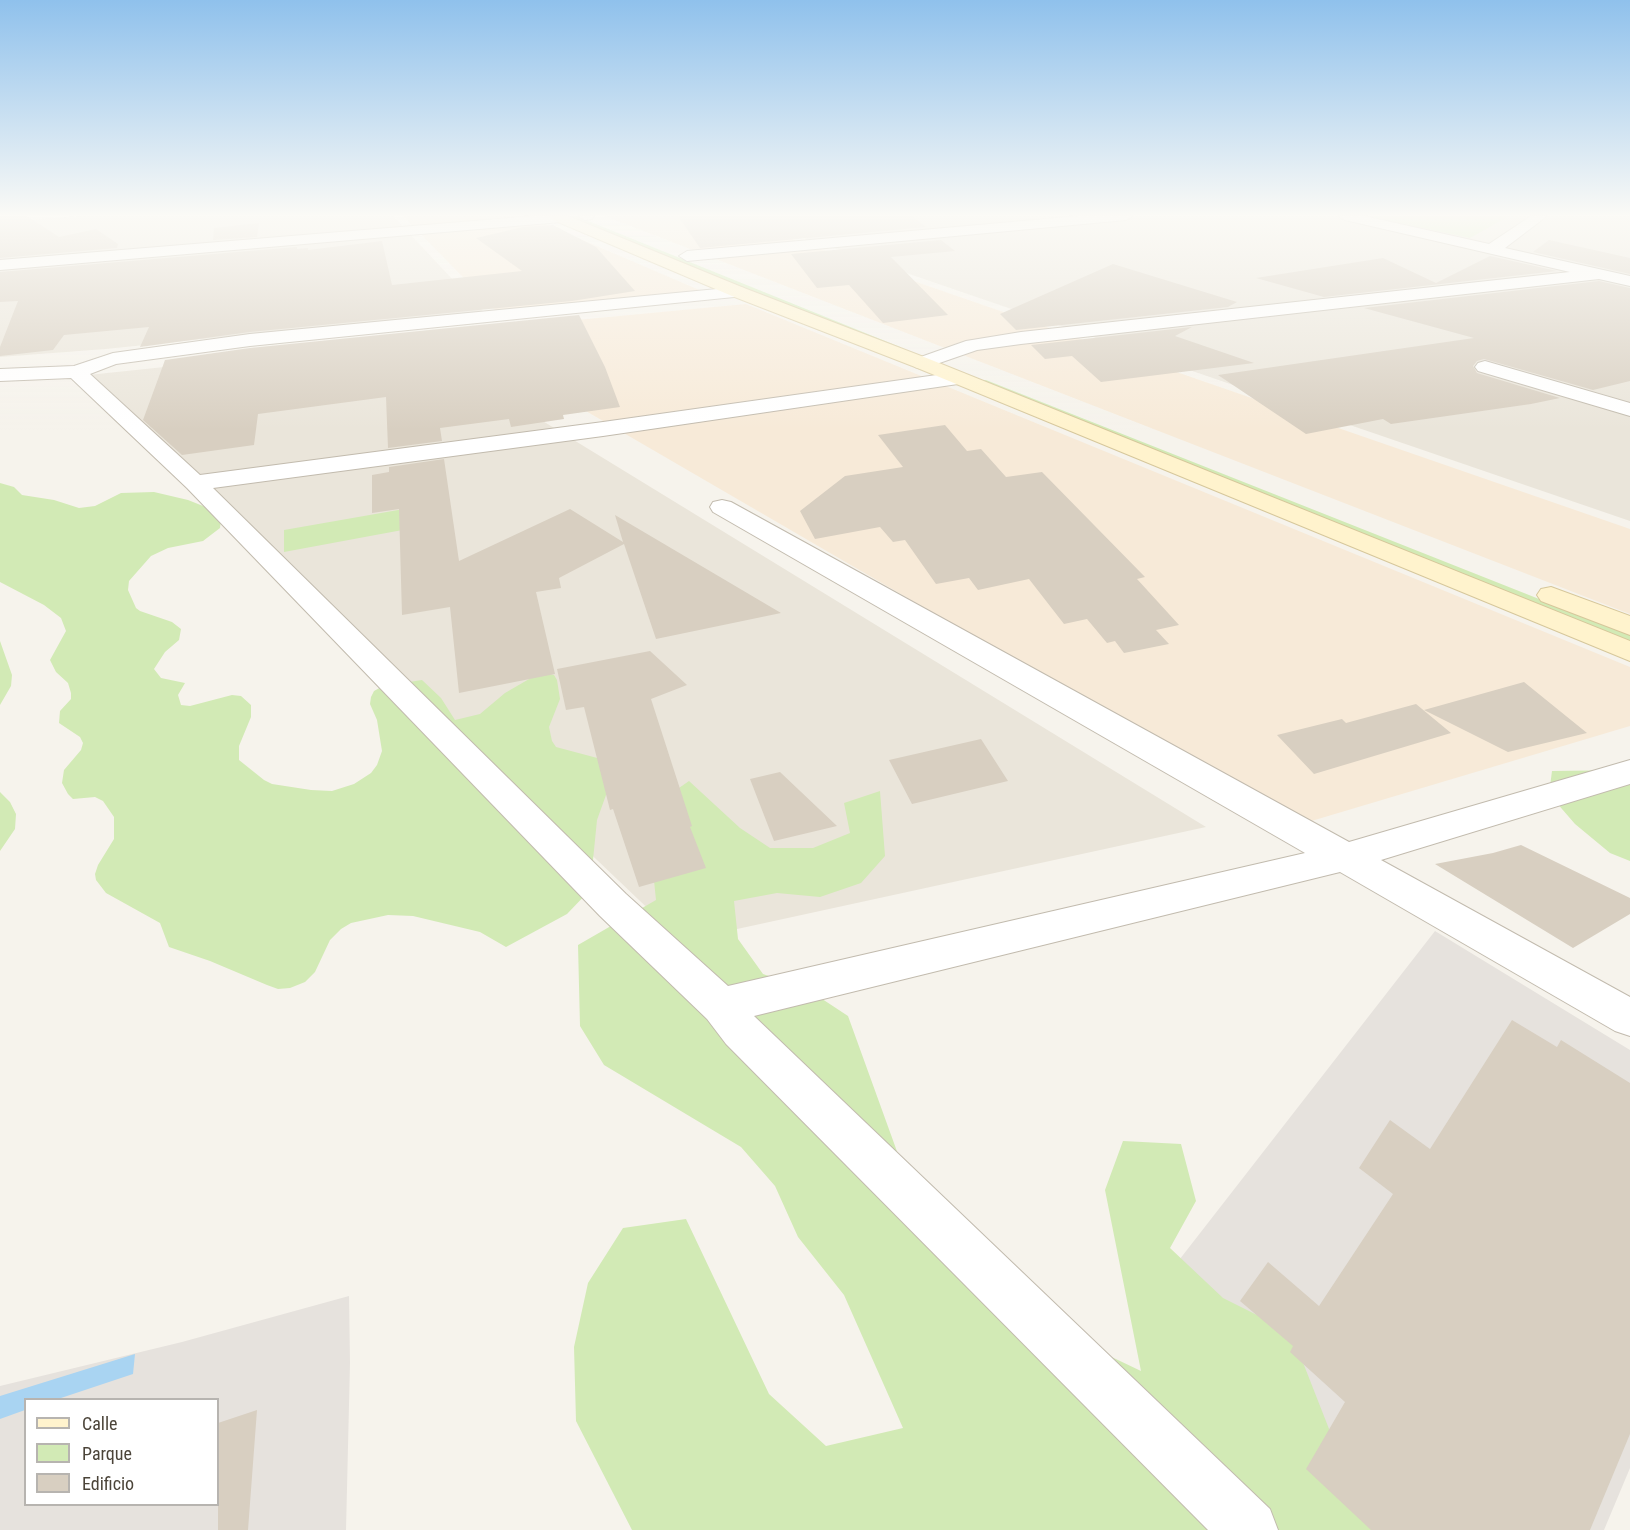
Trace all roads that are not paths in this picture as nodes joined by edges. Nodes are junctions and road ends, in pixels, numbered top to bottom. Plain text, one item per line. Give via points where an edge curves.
1 (727, 287) edge
2 (762, 287) edge
3 (1478, 287) edge
4 (738, 292) junction
5 (932, 359) junction
6 (1485, 367) dead end
7 (76, 372) junction
8 (0, 375) edge
9 (958, 378) junction
10 (1630, 410) edge
11 (195, 483) junction
12 (722, 507) dead end
13 (1419, 544) dead end
14 (1530, 587) dead end
15 (1630, 626) edge
16 (1630, 652) edge
17 (1630, 772) edge
18 (1346, 857) junction
19 (721, 1006) junction
20 (1630, 1018) edge
21 (1249, 1530) edge

1 - 4 main road
2 - 5 main road
3 - 5 street via 1021,338 972,345
4 - 5 main road
4 - 7 street via 250,340 113,359
5 - 9 main road
5 - 13 main road
6 - 10 street
7 - 8 street
7 - 11 street
9 - 11 street
9 - 16 main road
11 - 19 street via 613,905
12 - 18 street
14 - 15 main road
17 - 18 street
18 - 19 street
18 - 20 street
19 - 21 street via 750,1040

